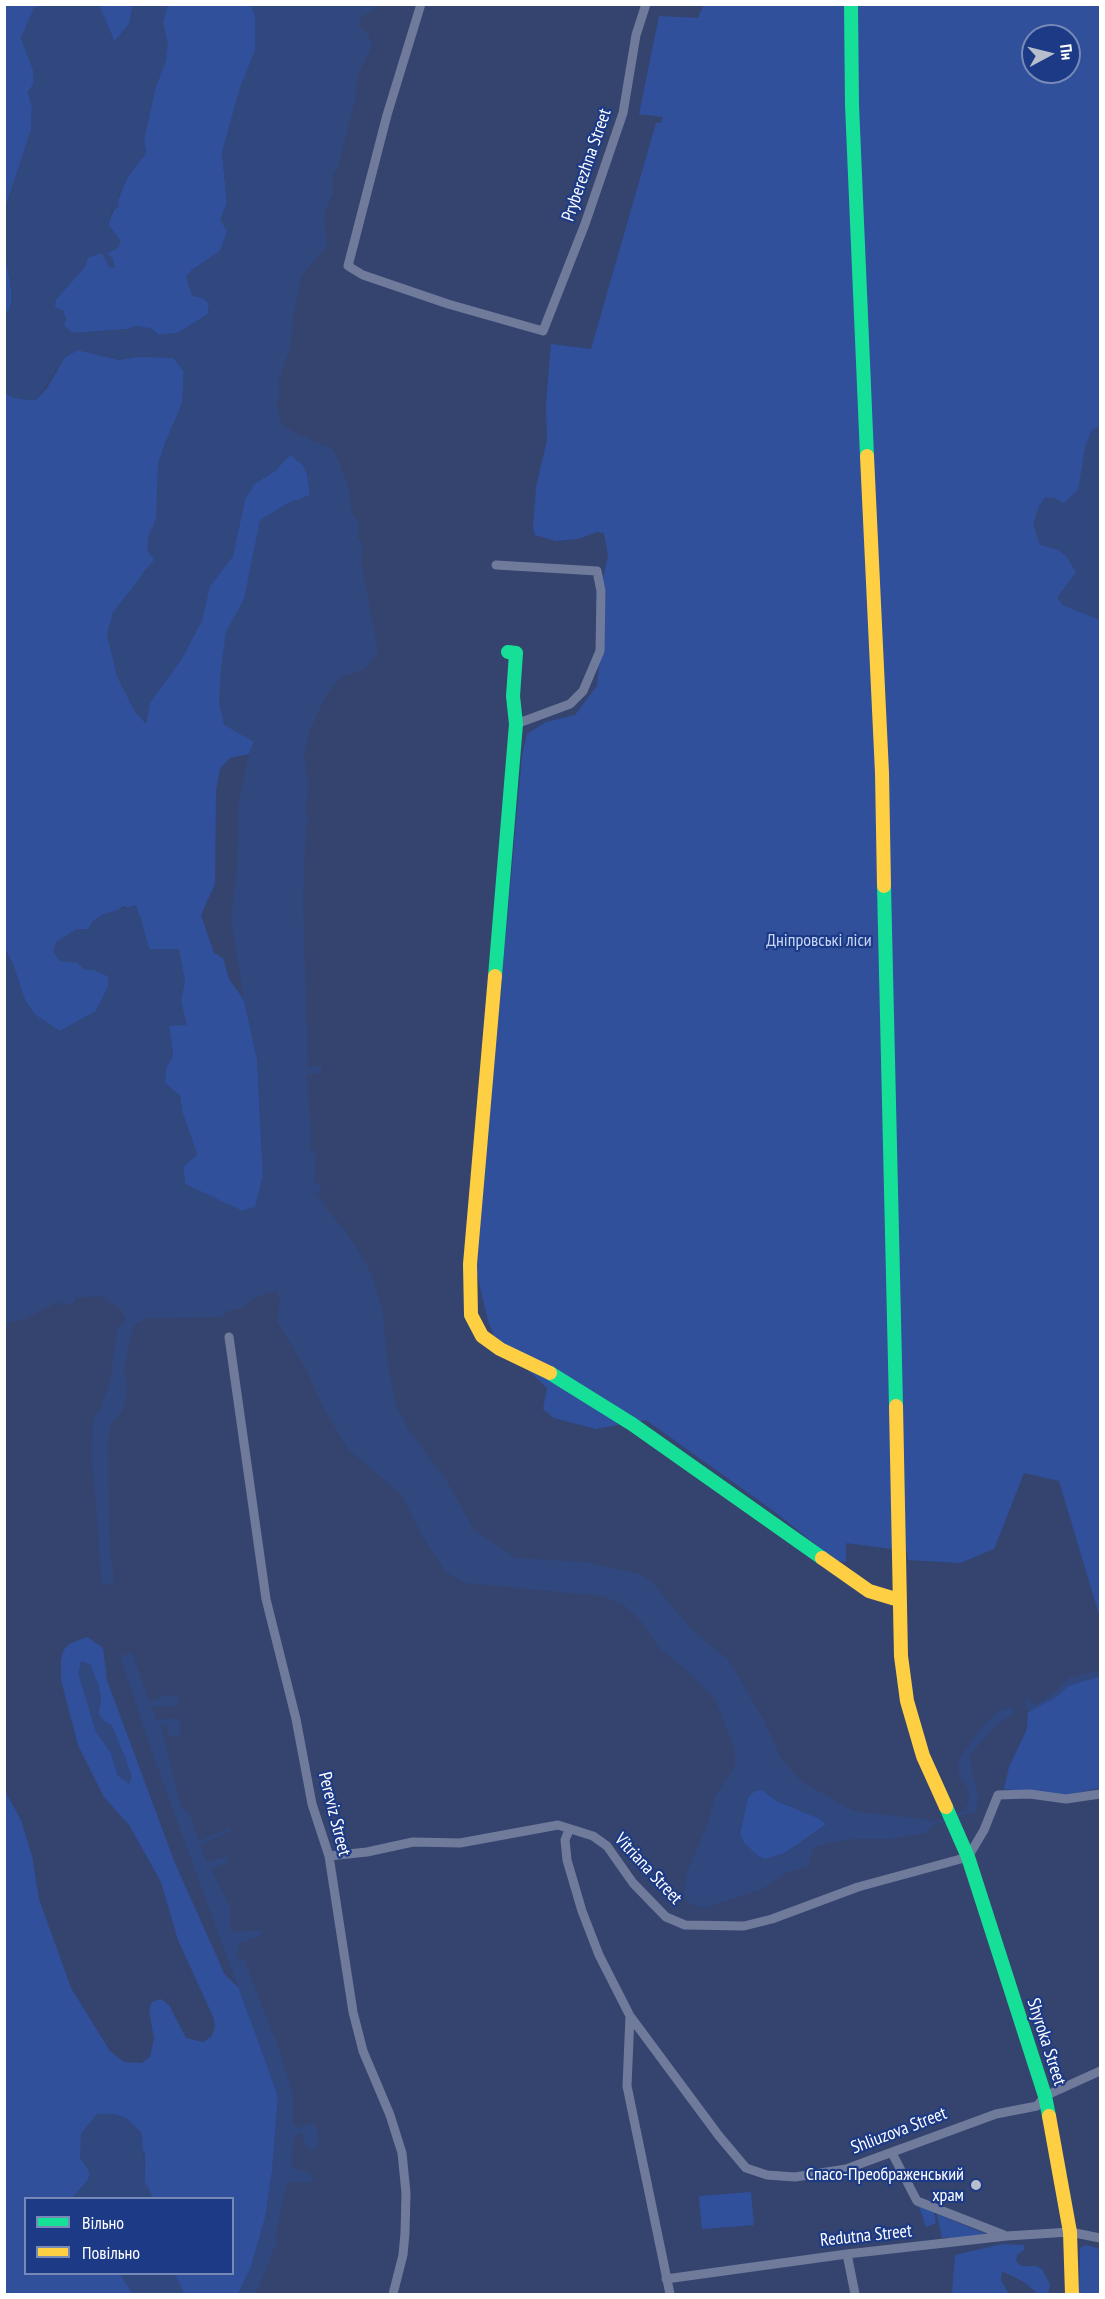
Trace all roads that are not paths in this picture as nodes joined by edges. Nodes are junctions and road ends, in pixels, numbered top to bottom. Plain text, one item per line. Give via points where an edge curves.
1 (421, 4) edge
2 (646, 4) edge
3 (851, 4) edge
4 (496, 565) dead end
5 (508, 652) dead end
6 (516, 724) junction
7 (229, 1337) dead end
8 (899, 1600) junction
9 (1101, 1794) edge
10 (568, 1830) junction
11 (329, 1856) junction
12 (968, 1857) junction
13 (630, 2016) junction
14 (1101, 2071) edge
15 (1045, 2096) junction
16 (892, 2153) junction
17 (1070, 2232) junction
18 (1007, 2236) junction
19 (1101, 2238) edge
20 (847, 2254) junction
21 (666, 2279) junction
22 (393, 2295) edge
23 (670, 2295) edge
24 (855, 2295) edge
25 (1072, 2295) edge

1 - 2 street, Pryberezhna Street via 348,266 363,275 448,304 543,331 623,113 636,35
3 - 8 main road, Shyroka Street via 859,295 882,762
4 - 6 street via 597,571 601,591 600,651 583,691 570,704
5 - 6 main road via 516,653
6 - 8 main road via 470,1264 471,1315 482,1336 500,1349 562,1379 632,1424 869,1591
7 - 11 street, Pereviz Street via 266,1599 312,1804
8 - 12 main road, Shyroka Street via 907,1701 922,1756
9 - 12 street via 1066,1799 998,1795
10 - 11 street, Vitriana Street via 558,1825 460,1843 413,1842
10 - 12 street, Vitriana Street via 593,1836 607,1846 633,1883 666,1917 685,1925 714,1927 744,1926 772,1919 858,1887
10 - 13 street via 567,1860 582,1911
11 - 22 street, Pereviz Street via 353,2012 363,2050 402,2153 405,2234
12 - 15 main road, Shyroka Street
13 - 16 street, Shliuzova Street via 746,2168 767,2175 804,2177 846,2169
13 - 21 street via 627,2086
14 - 15 street, Shliuzova Street
15 - 16 street, Shliuzova Street via 1037,2106 996,2114
15 - 17 main road, Shyroka Street
16 - 18 street via 917,2201
17 - 18 street, Redutna Street
17 - 19 street, Redutna Street
17 - 25 main road, Shyroka Street
18 - 20 street, Redutna Street
20 - 21 street, Redutna Street
20 - 24 street
21 - 23 street

